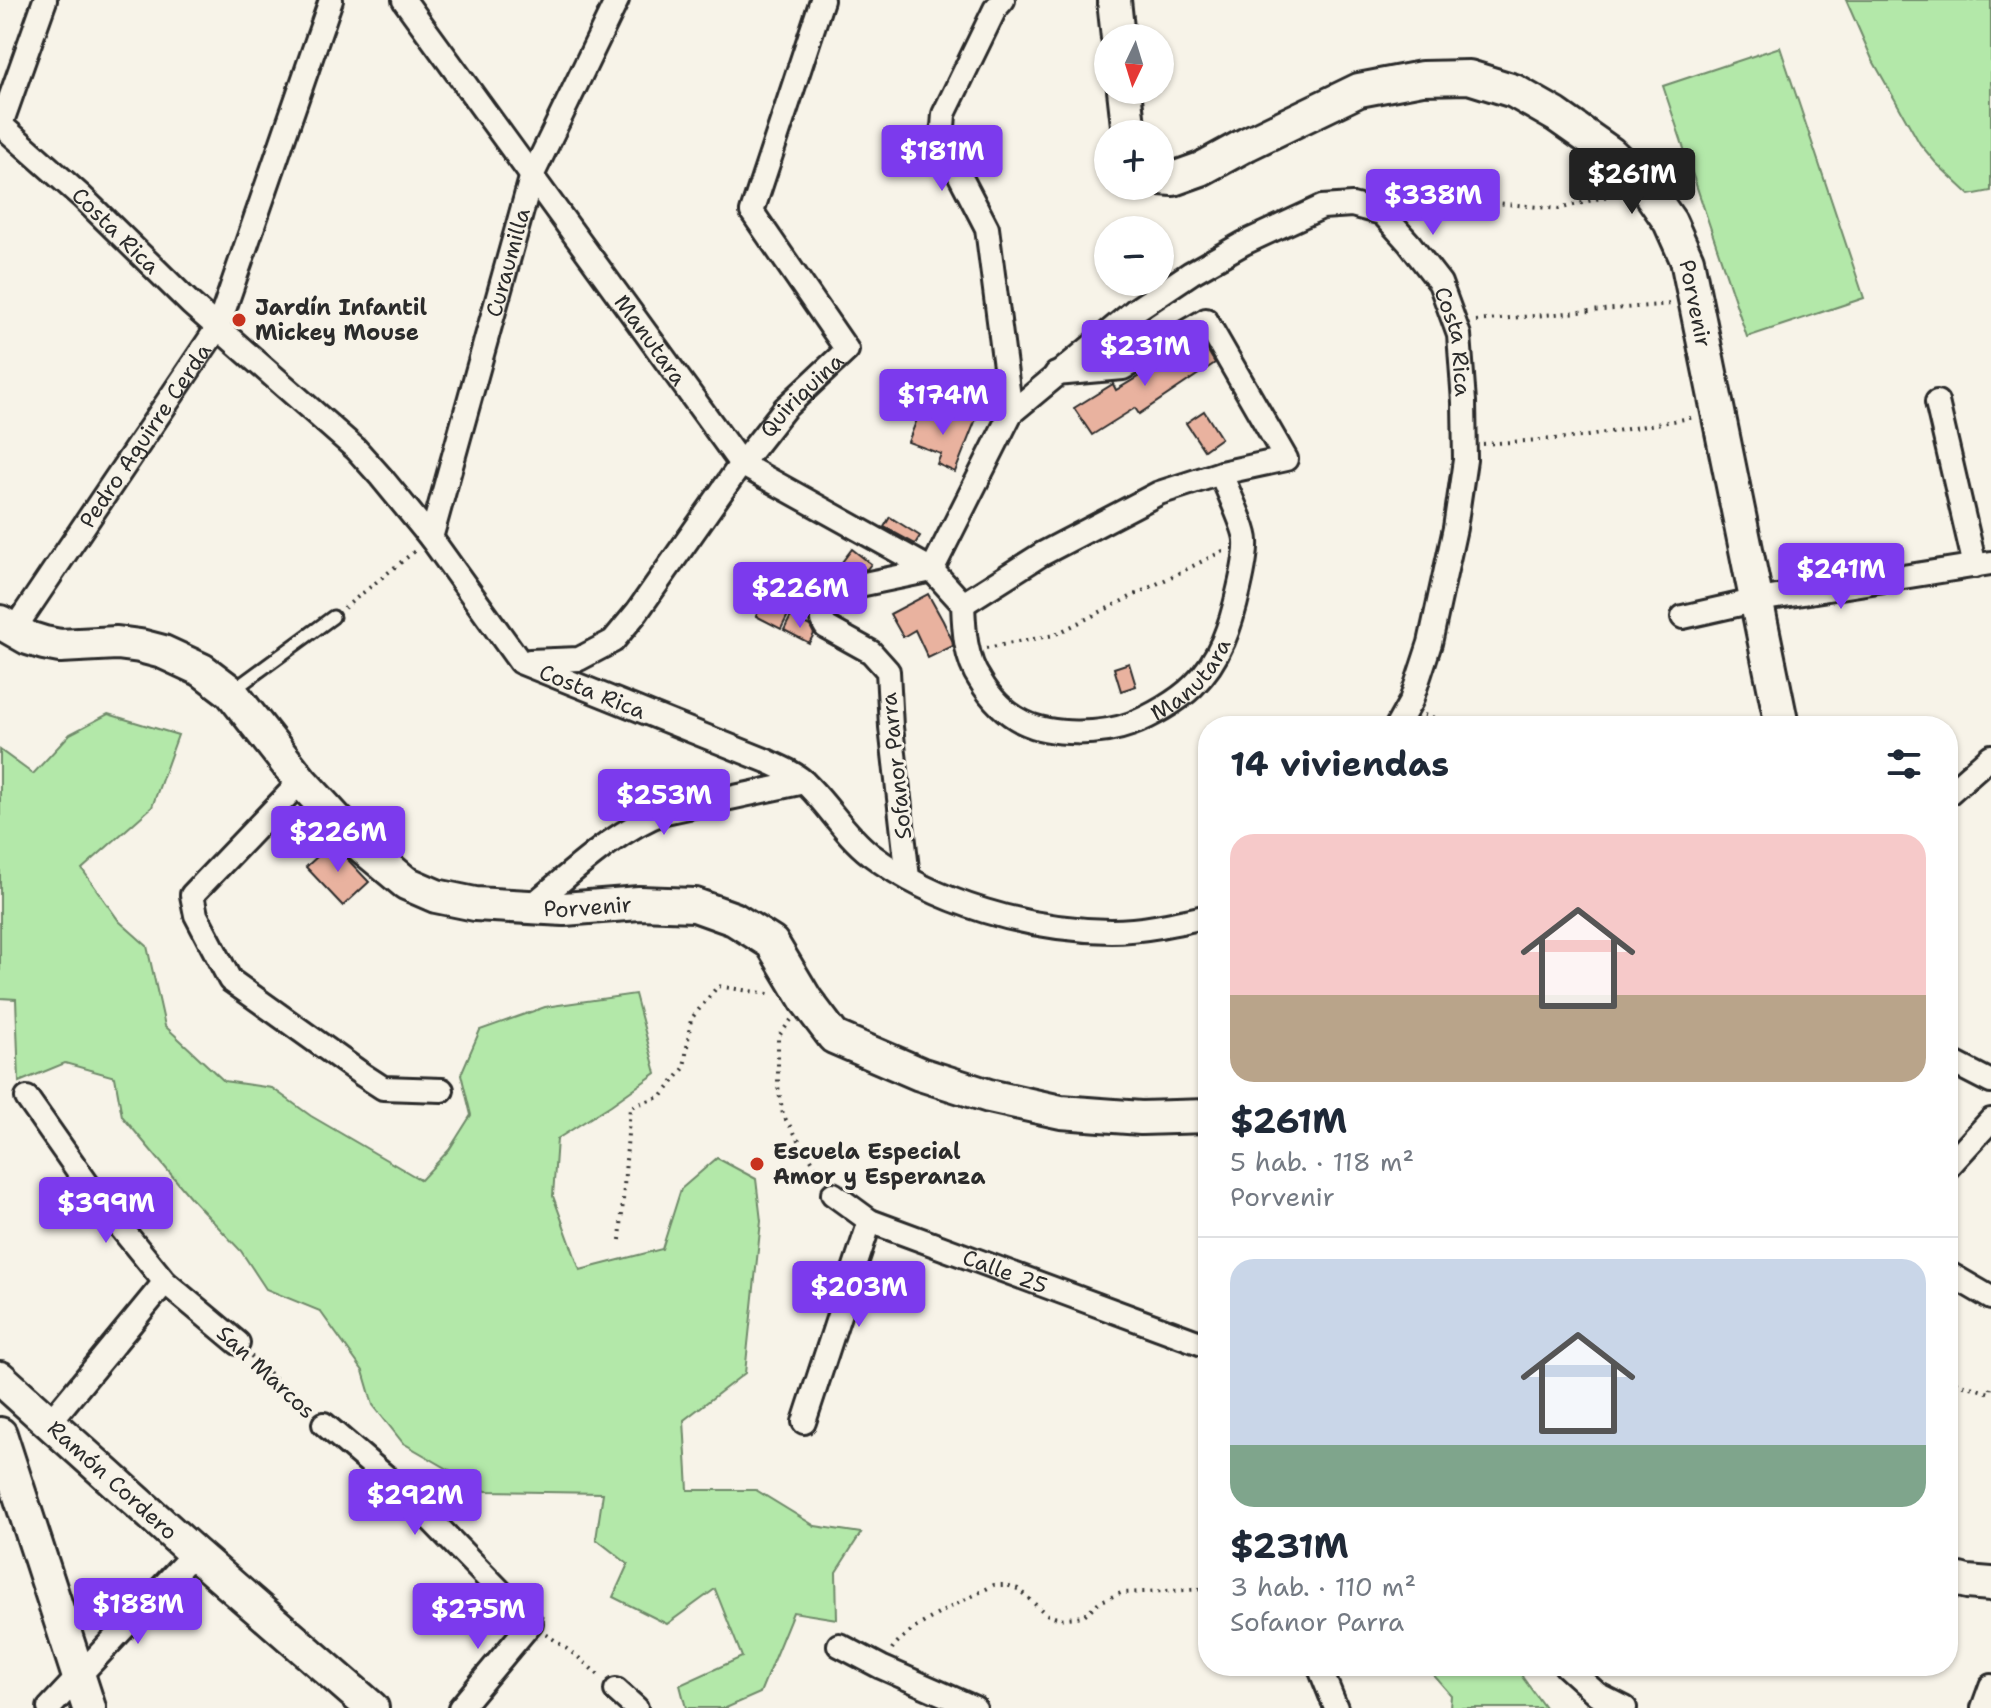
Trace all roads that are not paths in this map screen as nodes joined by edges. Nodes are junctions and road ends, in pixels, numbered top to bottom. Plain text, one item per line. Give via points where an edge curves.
1 (45, 0) edge
2 (331, 0) edge
3 (404, 0) edge
4 (617, 0) edge
5 (822, 0) edge
6 (1003, 0) edge
7 (1114, 0) edge
8 (1117, 24) edge
9 (0, 126) edge
10 (531, 178) junction
11 (1174, 179) edge
12 (218, 327) junction
13 (1056, 374) junction
14 (1937, 402) dead end
15 (1011, 413) junction
16 (741, 464) junction
17 (1221, 473) junction
18 (431, 538) junction
19 (1983, 565) edge
20 (932, 570) junction
21 (1758, 600) junction
22 (963, 604) junction
23 (333, 617) road end
24 (1683, 617) dead end
25 (6, 626) edge
26 (520, 662) junction
27 (231, 692) junction
28 (1403, 716) edge
29 (1780, 716) edge
30 (1991, 756) edge
31 (301, 781) junction
32 (804, 782) junction
33 (1958, 785) edge
34 (908, 878) junction
35 (530, 907) junction
36 (1198, 918) edge
37 (1958, 1065) edge
38 (1991, 1082) edge
39 (442, 1090) dead end
40 (27, 1098) dead end
41 (1198, 1116) edge
42 (1991, 1120) edge
43 (1958, 1156) edge
44 (833, 1194) road end
45 (870, 1221) junction
46 (1958, 1279) edge
47 (165, 1282) junction
48 (1991, 1298) edge
49 (1198, 1342) edge
50 (238, 1343) road end
51 (0, 1378) edge
52 (50, 1422) junction
53 (804, 1422) dead end
54 (324, 1424) road end
55 (0, 1434) edge
56 (194, 1553) junction
57 (1958, 1580) edge
58 (1991, 1584) edge
59 (839, 1645) dead end
60 (79, 1676) junction
61 (1323, 1676) edge
62 (1577, 1676) edge
63 (1991, 1686) edge
64 (616, 1690) road end
65 (49, 1708) edge
66 (89, 1708) edge
67 (372, 1708) edge
68 (460, 1708) edge
69 (636, 1708) edge
70 (975, 1708) edge
71 (1336, 1708) edge
72 (1625, 1708) edge
73 (1983, 1708) edge

1 - 9 street
2 - 12 street, Pedro Aguirre Cerda
3 - 10 street, Manutara
4 - 10 street, Curaumilla
5 - 16 street, Quiriquina via 752,212 847,350 785,408
6 - 15 street via 944,114 942,141 987,228
7 - 8 street
9 - 12 street, Costa Rica
10 - 16 street, Manutara
10 - 18 street, Curaumilla
11 - 21 street, Porvenir via 1359,90 1422,78 1469,77 1514,91 1610,153 1645,186 1687,260
12 - 18 street, Costa Rica via 356,449
12 - 25 street, Pedro Aguirre Cerda
13 - 15 street
13 - 17 street via 1123,368 1206,320 1286,459
13 - 28 street, Costa Rica via 1134,311 1244,243 1322,207 1352,205 1382,213 1440,283 1459,335 1465,446 1455,528 1430,643
14 - 19 street
15 - 20 street
16 - 20 street, Manutara
16 - 26 street, Quiriquina via 613,641 579,659
17 - 22 street via 1159,493 1042,554
17 - 22 street, Manutara via 1247,540 1232,621 1217,655 1192,687 1163,708 1129,725 1096,731 1056,731 1024,722 998,704 978,678 968,652
18 - 26 street, Costa Rica
19 - 21 street
20 - 22 street, Manutara
20 - 34 street, Sofanor Parra via 840,589 823,610 822,620 871,652 888,671
21 - 24 street
21 - 29 street, Porvenir
23 - 27 lane
25 - 27 street, Porvenir via 60,646 117,643 163,652 202,670
26 - 32 street, Costa Rica via 767,761
27 - 31 street, Porvenir
30 - 33 street
31 - 35 street, Porvenir via 358,843 406,883 475,904
31 - 39 street via 192,895 196,915 230,980 350,1067 383,1088
32 - 34 street, Costa Rica via 869,853
32 - 35 street via 644,820
34 - 36 street, Costa Rica via 931,892 1042,925 1113,931
35 - 41 street, Porvenir via 695,905 734,919 772,943 834,1037 920,1074 1061,1112
37 - 38 street
40 - 47 street, San Marcos
42 - 43 street
44 - 45 street, Calle 25
45 - 49 street, Calle 25
45 - 53 street
46 - 48 street
47 - 50 street, San Marcos
47 - 52 street
51 - 52 street, Ramón Cordero
52 - 56 street, Ramón Cordero
54 - 68 street, San Marcos via 406,1494 531,1623
55 - 60 street
56 - 60 street
56 - 67 street, Ramón Cordero
57 - 58 street
59 - 70 street
60 - 65 street
60 - 66 street
61 - 71 street
62 - 72 street
63 - 73 street
64 - 69 street

